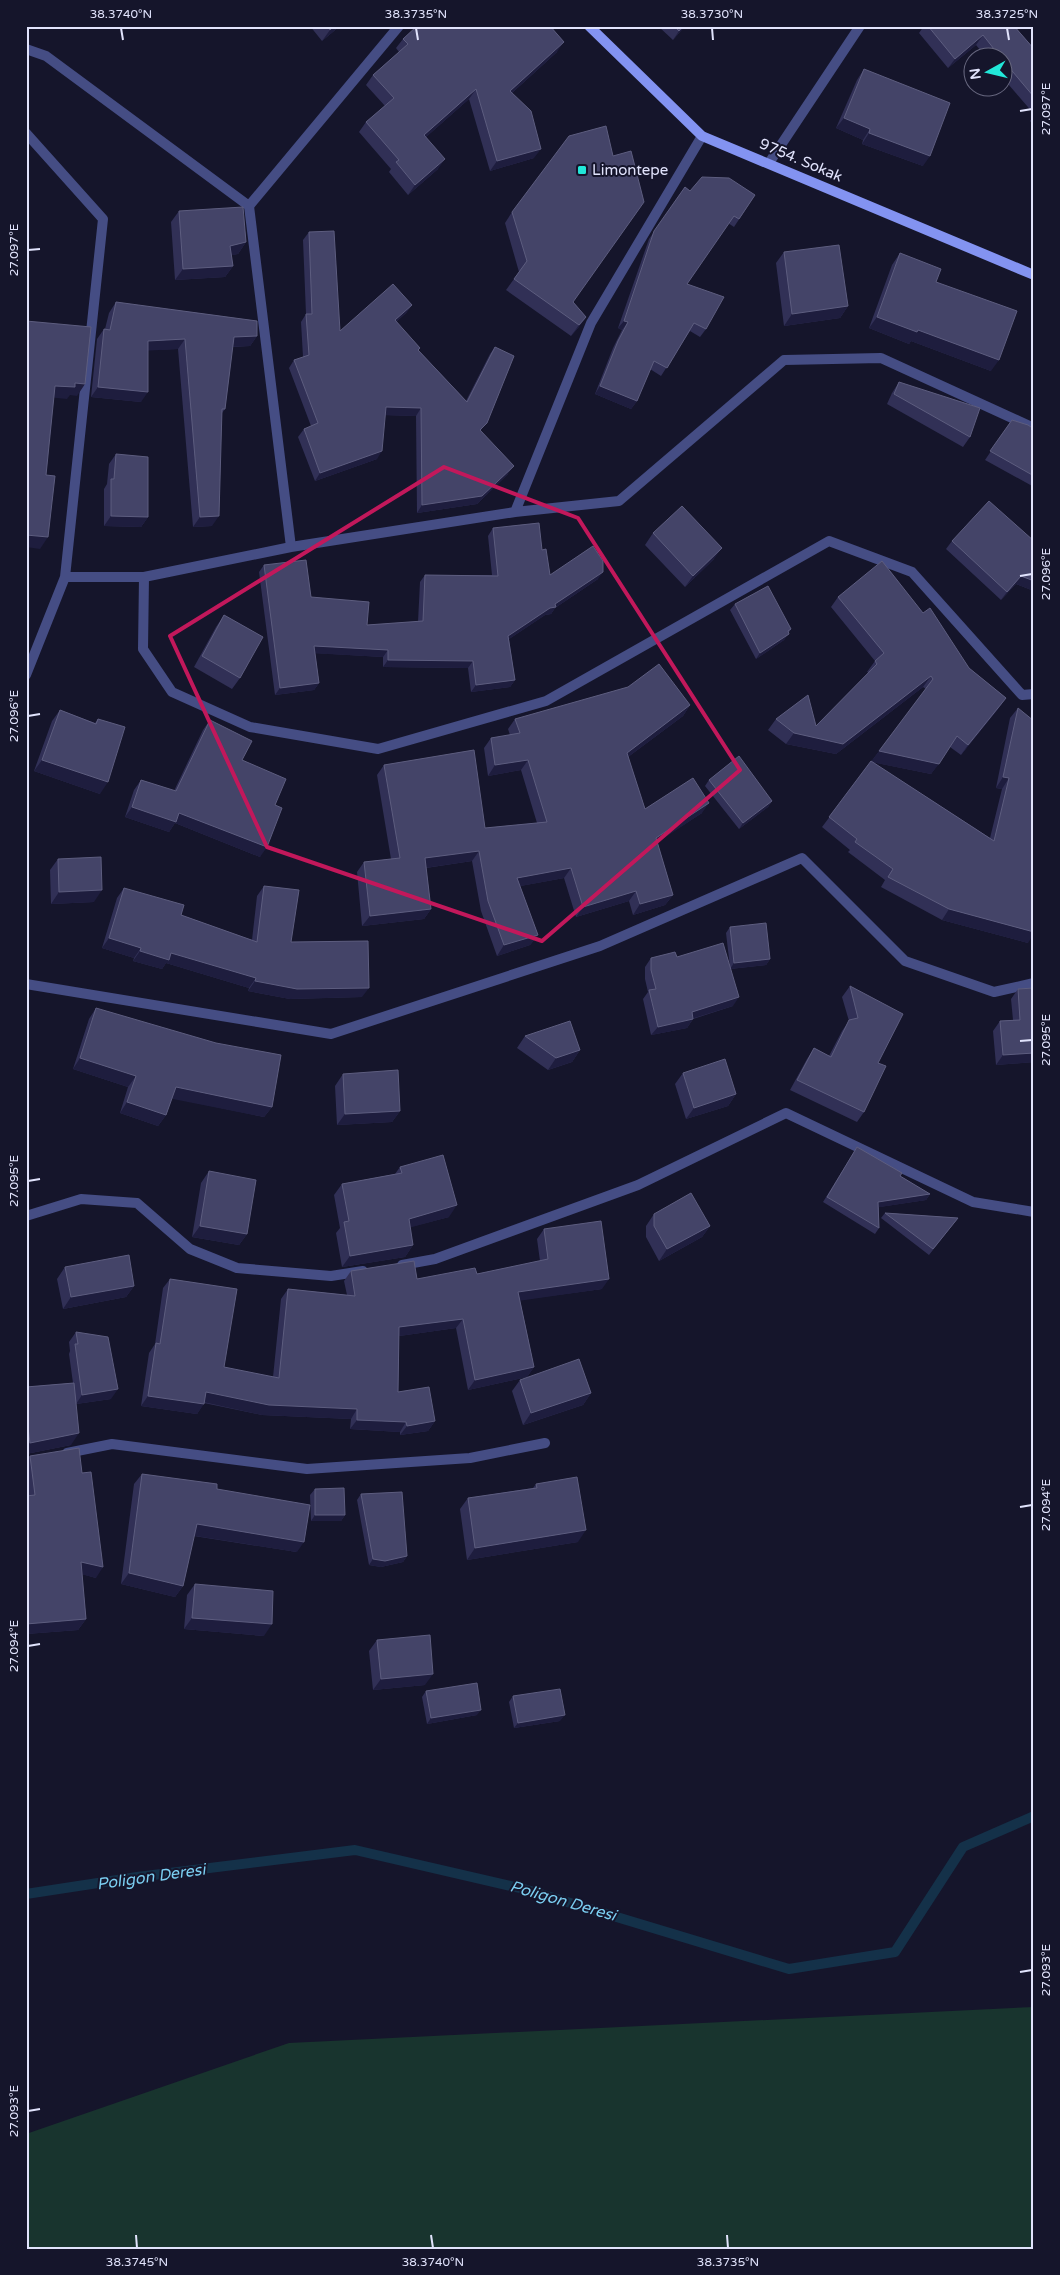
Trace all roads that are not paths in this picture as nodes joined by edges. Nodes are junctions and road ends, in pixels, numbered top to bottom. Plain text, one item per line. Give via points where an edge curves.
1 (399, 26) edge
2 (588, 26) edge
3 (860, 26) edge
4 (26, 50) edge
5 (26, 133) edge
6 (702, 136) junction
7 (769, 162) junction
8 (249, 206) junction
9 (1034, 275) edge
10 (1034, 428) edge
11 (515, 512) junction
12 (291, 547) junction
13 (65, 577) junction
14 (144, 578) junction
15 (26, 675) edge
16 (1034, 694) edge
17 (1034, 983) edge
18 (26, 984) edge
19 (1034, 1212) edge
20 (26, 1216) edge
21 (545, 1443) dead end
22 (55, 1455) edge

1 - 8 street
2 - 6 street, 9754. Sokak
3 - 7 street
4 - 8 street via 46,56
5 - 13 street via 103,219
6 - 7 street, 9754. Sokak
6 - 11 street via 591,323
7 - 9 street, 9754. Sokak
8 - 12 street
10 - 11 street via 881,358 784,360 619,501
11 - 12 street
12 - 14 street
13 - 14 street
13 - 15 street
14 - 16 street via 143,649 172,692 250,727 378,749 546,701 829,541 912,572 1022,694
17 - 18 street via 994,992 905,961 802,858 600,946 331,1034
19 - 20 street via 973,1202 786,1113 638,1185 435,1260 331,1276 237,1268 190,1249 137,1203 81,1199
21 - 22 street via 470,1458 307,1468 112,1444

